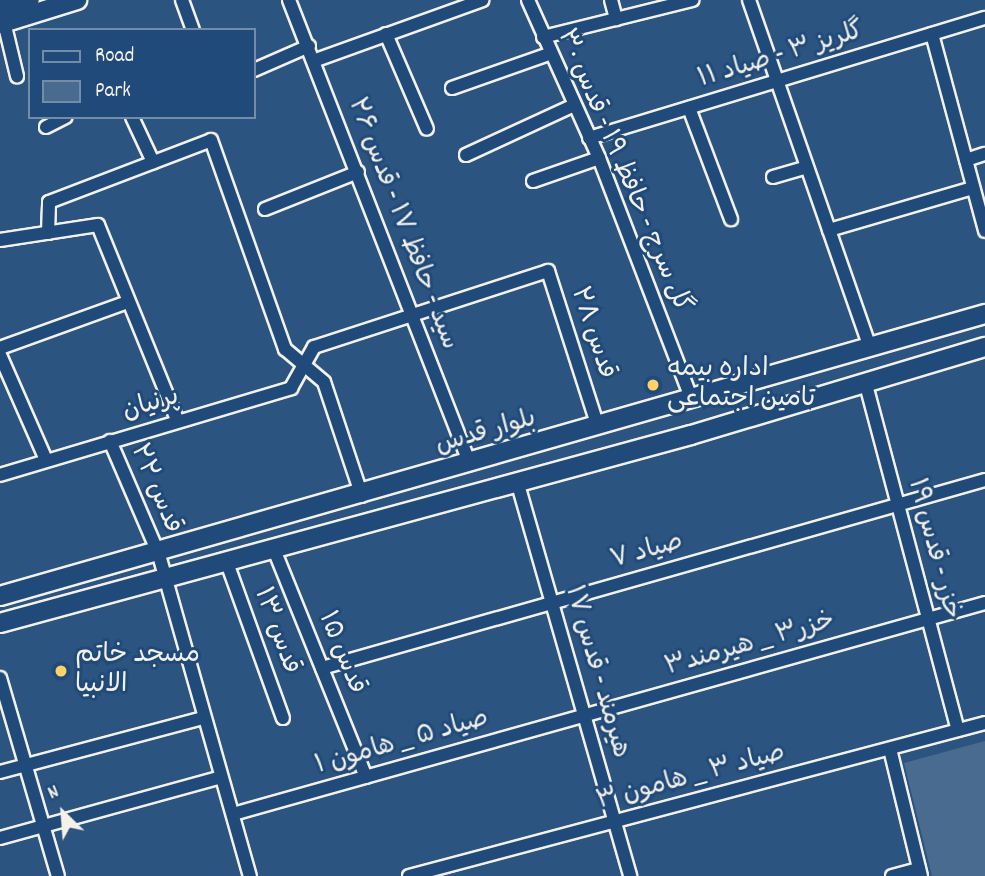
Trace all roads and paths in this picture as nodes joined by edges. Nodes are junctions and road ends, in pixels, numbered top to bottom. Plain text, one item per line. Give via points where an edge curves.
1 (30, 0) edge
2 (77, 0) edge
3 (182, 0) edge
4 (289, 0) edge
5 (483, 0) edge
6 (528, 0) edge
7 (611, 0) edge
8 (693, 0) edge
9 (749, 0) edge
10 (1, 18) edge
11 (985, 18) edge
12 (616, 19) junction
13 (192, 28) edge
14 (386, 34) junction
15 (932, 34) junction
16 (543, 37) junction
17 (309, 46) junction
18 (549, 54) junction
19 (316, 60) junction
20 (256, 69) edge
21 (17, 76) dead end
22 (777, 81) junction
23 (452, 88) dead end
24 (574, 105) junction
25 (689, 108) junction
26 (62, 119) edge
27 (133, 119) edge
28 (46, 127) dead end
29 (427, 129) dead end
30 (589, 138) junction
31 (985, 154) edge
32 (466, 155) dead end
33 (599, 158) junction
34 (966, 160) junction
35 (153, 162) junction
36 (807, 167) junction
37 (358, 172) junction
38 (773, 177) dead end
39 (533, 180) dead end
40 (974, 188) junction
41 (265, 209) dead end
42 (731, 219) dead end
43 (829, 230) junction
44 (985, 231) edge
45 (48, 233) junction
46 (0, 240) edge
47 (128, 302) junction
48 (985, 314) edge
49 (411, 317) junction
50 (985, 347) edge
51 (0, 348) edge
52 (870, 348) junction
53 (0, 355) edge
54 (306, 368) junction
55 (865, 381) junction
56 (692, 400) junction
57 (177, 420) junction
58 (598, 427) junction
59 (110, 440) junction
60 (46, 460) junction
61 (470, 464) junction
62 (0, 475) edge
63 (985, 480) edge
64 (517, 481) junction
65 (362, 496) junction
66 (898, 504) junction
67 (272, 547) junction
68 (159, 555) junction
69 (226, 560) junction
70 (165, 576) junction
71 (0, 596) edge
72 (552, 603) junction
73 (985, 603) edge
74 (928, 618) junction
75 (0, 623) edge
76 (322, 668) junction
77 (0, 678) edge
78 (584, 715) junction
79 (203, 718) junction
80 (283, 719) dead end
81 (985, 723) edge
82 (958, 730) junction
83 (890, 749) junction
84 (25, 765) junction
85 (0, 772) edge
86 (221, 777) junction
87 (366, 777) junction
88 (233, 814) junction
89 (615, 822) junction
90 (43, 826) junction
91 (0, 838) edge
92 (920, 873) edge
93 (58, 876) edge
94 (250, 876) edge
95 (408, 876) edge
96 (630, 876) edge
97 (892, 876) edge

1 - 10 main road
2 - 10 main road
3 - 13 street
4 - 17 street, سید - حافظ ۱۷ - قدس ۲۶
5 - 14 street
6 - 16 street, گل سرج - حافظ ۱۹ - قدس ۳۰
7 - 12 street
8 - 12 street
9 - 22 street
10 - 21 street
11 - 15 street, گلریز ۳ - صیاد ۱۱
12 - 16 street
14 - 19 street
14 - 29 street
15 - 22 street, گلریز ۳ - صیاد ۱۱
15 - 34 street
16 - 18 street, گل سرج - حافظ ۱۹ - قدس ۳۰
17 - 19 street, سید - حافظ ۱۷ - قدس ۲۶
17 - 20 street
18 - 23 street
18 - 24 street, گل سرج - حافظ ۱۹ - قدس ۳۰
19 - 37 street, سید - حافظ ۱۷ - قدس ۲۶
22 - 25 street, گلریز ۳ - صیاد ۱۱
22 - 36 street
24 - 30 street, گل سرج - حافظ ۱۹ - قدس ۳۰
24 - 32 street
25 - 30 street, گلریز ۳ - صیاد ۱۱
25 - 42 street
26 - 28 street
27 - 35 street
30 - 33 street, گل سرج - حافظ ۱۹ - قدس ۳۰
31 - 34 street
33 - 39 street
33 - 56 street, گل سرج - حافظ ۱۹ - قدس ۳۰
34 - 40 street
35 - 45 street via 49,202
35 - 54 street via 211,140 285,349
36 - 38 street
36 - 43 street
37 - 41 street
37 - 49 street, سید - حافظ ۱۷ - قدس ۲۶
40 - 43 street
40 - 44 street
43 - 52 street
45 - 46 street
45 - 47 street via 98,225
47 - 51 street
47 - 57 street
48 - 52 main road, بلوار قدس
49 - 54 street, پرنیان via 314,346
49 - 58 street, قدس ۲۸ via 548,271
49 - 61 street, سید - حافظ ۱۷ - قدس ۲۶
50 - 55 main road, بلوار قدس
52 - 56 main road, بلوار قدس
53 - 60 street
54 - 57 street, پرنیان via 291,388
54 - 65 street via 324,382
55 - 64 main road, بلوار قدس
55 - 66 street, خزر - قدس ۱۹
56 - 58 main road, بلوار قدس
57 - 59 street, پرنیان
58 - 61 main road, بلوار قدس
59 - 60 street, پرنیان
59 - 68 street, قدس ۲۲
60 - 62 street, پرنیان
61 - 65 main road, بلوار قدس
63 - 66 street, صیاد ۷
64 - 67 main road, بلوار قدس
64 - 72 street, هیرمند - قدس ۱۷
65 - 68 main road, بلوار قدس
66 - 72 street, صیاد ۷
66 - 74 street, خزر - قدس ۱۹
67 - 69 main road, بلوار قدس
67 - 76 street, قدس ۱۵
68 - 70 street, قدس ۲۲
68 - 71 main road, بلوار قدس
69 - 70 main road, بلوار قدس
69 - 80 street, قدس ۱۳
70 - 75 main road, بلوار قدس
70 - 79 street, قدس ۲۲
72 - 76 street, صیاد ۷
72 - 78 street, هیرمند - قدس ۱۷
73 - 74 street
74 - 78 street, خزر۳ _ هیرمند۳
74 - 82 street, خزر - قدس ۱۹
76 - 87 street, قدس ۱۵
77 - 84 street
78 - 87 street, صیاد ۵ _ هامون ۱
78 - 89 street, هیرمند - قدس ۱۷
79 - 84 street
79 - 86 street, قدس ۲۲
81 - 82 street, صیاد ۳ _ هامون ۳
82 - 83 street, صیاد ۳ _ هامون ۳
83 - 89 street, صیاد ۳ _ هامون ۳
83 - 92 street
84 - 85 street
84 - 90 street
86 - 88 street, قدس ۲۲
86 - 90 street
87 - 88 street, صیاد ۵ _ هامون ۱
88 - 94 street, قدس ۲۲
89 - 95 street, صیاد ۳ _ هامون ۳
89 - 96 street, هیرمند - قدس ۱۷
90 - 91 street
90 - 93 street
92 - 97 street

